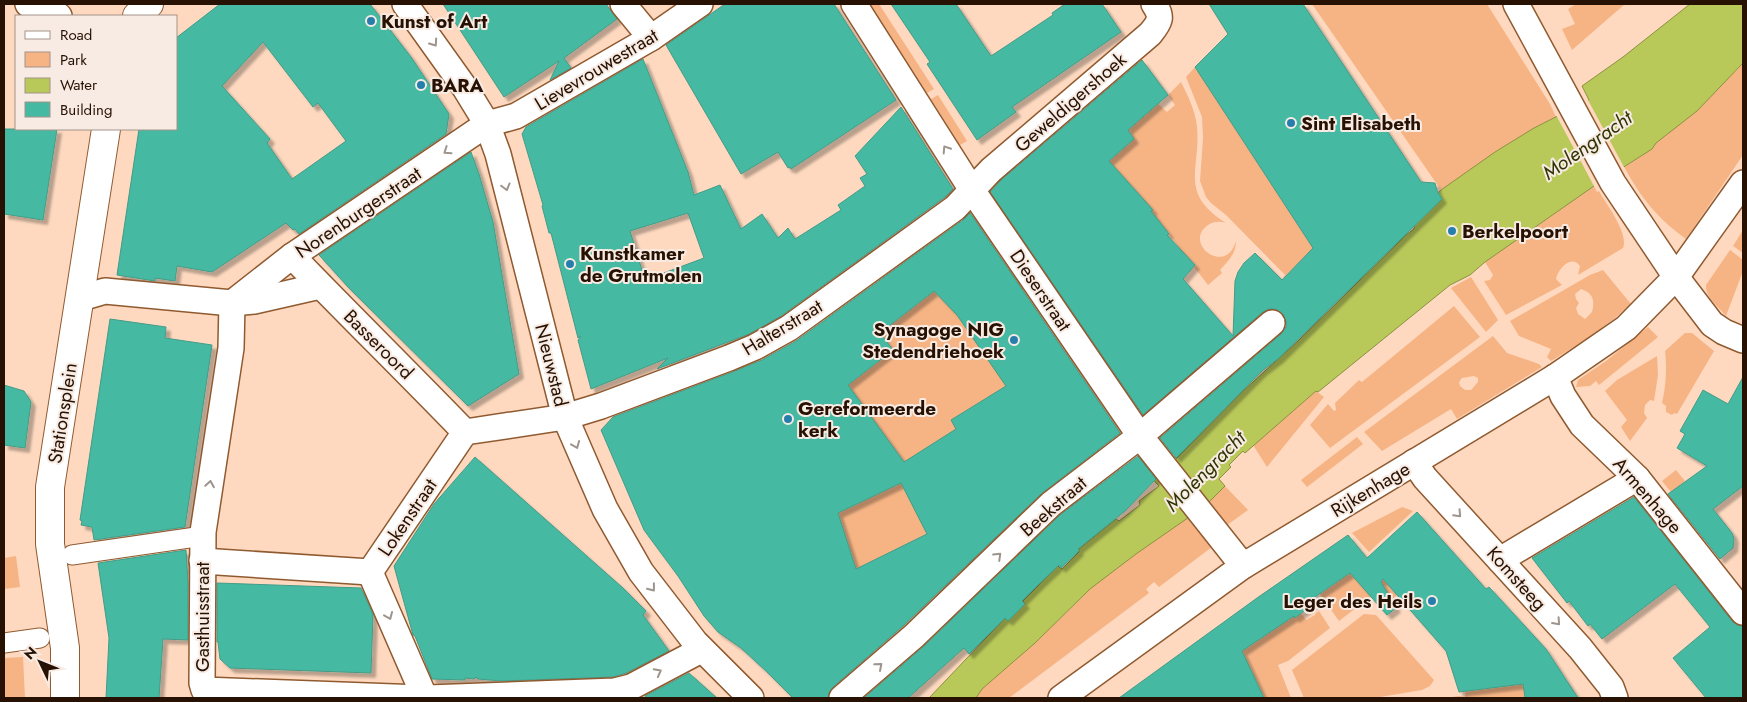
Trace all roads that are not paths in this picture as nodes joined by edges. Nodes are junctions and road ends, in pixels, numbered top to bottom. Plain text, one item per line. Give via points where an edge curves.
1 (28, 4) edge
2 (150, 4) edge
3 (405, 4) edge
4 (623, 4) edge
5 (700, 4) edge
6 (854, 4) edge
7 (1516, 4) edge
8 (1156, 7) edge
9 (56, 15) edge
10 (139, 15) edge
11 (651, 38) junction
12 (487, 124) junction
13 (106, 130) edge
14 (1743, 183) edge
15 (972, 190) junction
16 (292, 256) junction
17 (1676, 277) junction
18 (320, 286) junction
19 (81, 298) junction
20 (232, 303) junction
21 (1272, 323) dead end
22 (1743, 340) edge
23 (1555, 377) junction
24 (564, 416) junction
25 (465, 432) junction
26 (1140, 436) junction
27 (1414, 462) junction
28 (1637, 478) junction
29 (203, 534) junction
30 (72, 555) dead end
31 (1500, 560) junction
32 (202, 561) junction
33 (1243, 566) junction
34 (370, 572) junction
35 (1743, 612) edge
36 (40, 638) dead end
37 (4, 643) edge
38 (701, 650) junction
39 (635, 693) edge
40 (65, 698) edge
41 (423, 698) edge
42 (428, 698) edge
43 (751, 698) edge
44 (842, 698) edge
45 (1061, 698) edge
46 (1615, 698) edge

1 - 9 street
2 - 10 street
3 -> 12 street, Nieuwstad
4 - 11 street
5 - 11 street, Lievevrouwestraat
15 -> 6 street, Dieserstraat
7 - 17 street via 1613,183
8 - 15 street, Geweldigershoek via 1159,22 1150,34 991,170
11 - 12 street, Lievevrouwestraat via 516,116
12 -> 16 street, Norenburgerstraat
12 -> 24 street, Nieuwstad via 498,154
13 - 19 street, Stationsplein
14 - 17 street, Rijkenhage
15 - 24 street, Halterstraat via 955,208 780,333 755,347 601,406
15 - 26 street, Dieserstraat
16 - 18 street, Basseroord
16 - 20 street, Norenburgerstraat
17 - 22 street via 1712,324
17 - 23 street, Rijkenhage via 1626,328
18 - 20 street, Norenburgerstraat
18 - 25 street, Basseroord
19 - 20 street, Norenburgerstraat via 105,291
19 - 40 street, Stationsplein via 50,487 50,544 65,648
29 -> 20 street, Gasthuisstraat via 231,348
21 - 26 street, Beekstraat
23 - 27 street, Rijkenhage
23 - 28 street, Armenhage via 1582,425
24 - 25 street
24 -> 38 street, Nieuwstad via 605,509 641,572
25 - 34 street, Lokenstraat
26 - 33 street, Dieserstraat
44 -> 26 street, Beekstraat via 914,636 1051,504
27 -> 31 street, Komsteeg
27 - 33 street, Rijkenhage
28 - 31 street
28 - 35 street, Armenhage
29 - 30 street, Gasthuisstraat
29 - 32 street, Gasthuisstraat
31 -> 46 street, Komsteeg via 1580,648 1611,687
32 - 34 street
32 - 41 street, Gasthuisstraat via 204,690
33 - 45 street, Rijkenhage
34 -> 41 street, Lokenstraat
36 - 37 street
39 -> 38 street
38 - 43 street, Nieuwstad
39 - 42 street

